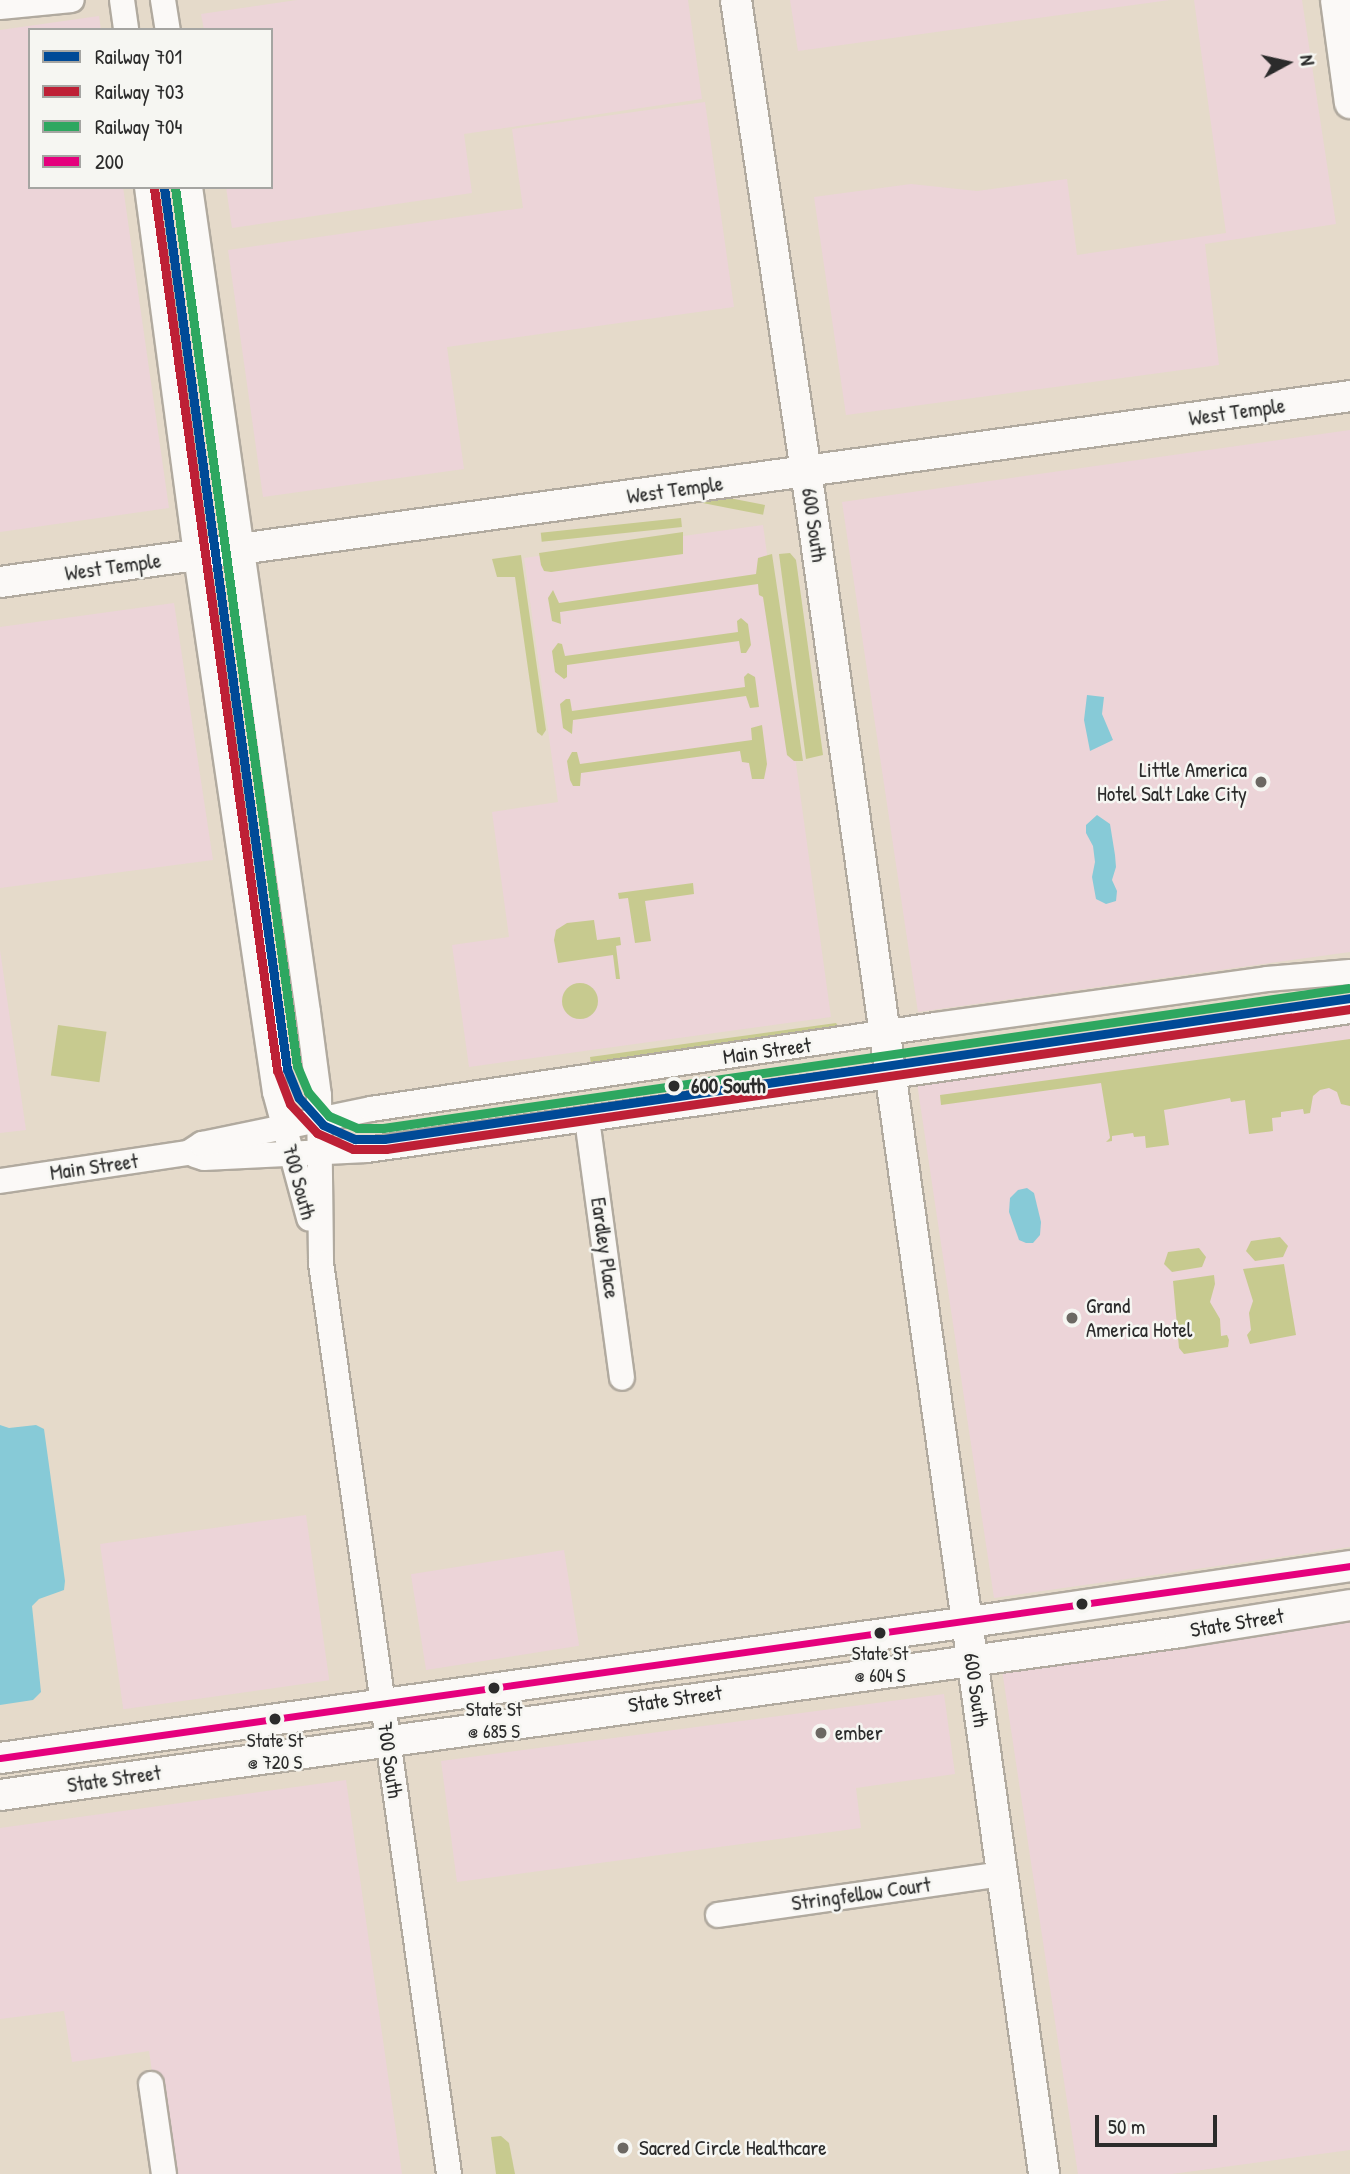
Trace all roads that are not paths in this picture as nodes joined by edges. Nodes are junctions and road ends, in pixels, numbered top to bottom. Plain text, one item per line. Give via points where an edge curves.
1 (72, 0) edge
2 (122, 0) edge
3 (163, 0) edge
4 (736, 0) edge
5 (1336, 0) edge
6 (0, 7) edge
7 (126, 28) edge
8 (168, 28) edge
9 (1350, 103) edge
10 (147, 189) edge
11 (190, 189) edge
12 (1350, 396) edge
13 (806, 472) junction
14 (240, 550) junction
15 (196, 556) junction
16 (0, 582) edge
17 (1350, 972) edge
18 (1350, 1011) edge
19 (883, 1033) junction
20 (889, 1077) junction
21 (587, 1119) junction
22 (318, 1121) junction
23 (284, 1127) junction
24 (318, 1152) junction
25 (188, 1153) junction
26 (292, 1153) junction
27 (0, 1181) edge
28 (321, 1263) junction
29 (622, 1378) dead end
30 (1350, 1566) edge
31 (1350, 1605) edge
32 (966, 1623) junction
33 (971, 1659) junction
34 (382, 1705) junction
35 (387, 1740) junction
36 (0, 1758) edge
37 (0, 1795) edge
38 (1003, 1874) junction
39 (718, 1915) dead end
40 (151, 2084) dead end
41 (163, 2174) edge
42 (449, 2174) edge
43 (1044, 2174) edge

1 - 6 street
2 - 7 street
3 - 8 street
4 - 13 main road, 600 South
5 - 9 main road
10 - 15 street, 700 South
11 - 14 street, 700 South
12 - 13 main road, West Temple
13 - 14 main road, West Temple
13 - 19 main road, 600 South
14 - 15 main road, West Temple
14 - 22 street, 700 South via 302,961 319,1095
15 - 16 main road, West Temple
15 - 23 street, 700 South via 275,1092
17 - 19 street, Main Street via 1267,979
18 - 20 street, Main Street
19 - 20 main road, 600 South
19 - 22 street, Main Street via 371,1109
20 - 21 street, Main Street
20 - 32 main road, 600 South
21 - 24 street, Main Street via 367,1150
21 - 29 street, Eardley Place
22 - 23 street, Main Street
22 - 24 street, 700 South
23 - 25 street, Main Street via 202,1144
23 - 26 street, 700 South
24 - 26 street, Main Street
24 - 28 street, 700 South
25 - 26 street, Main Street via 204,1158
25 - 27 street, Main Street
26 - 28 street, 700 South
28 - 34 street, 700 South
30 - 32 main road, State Street
31 - 33 main road, State Street
32 - 33 main road, 600 South
32 - 34 main road, State Street
33 - 35 main road, State Street
33 - 38 main road, 600 South
34 - 35 street, 700 South
34 - 36 main road, State Street
35 - 37 main road, State Street
35 - 42 street, 700 South
38 - 39 street, Stringfellow Court
38 - 43 main road, 600 South
40 - 41 street

